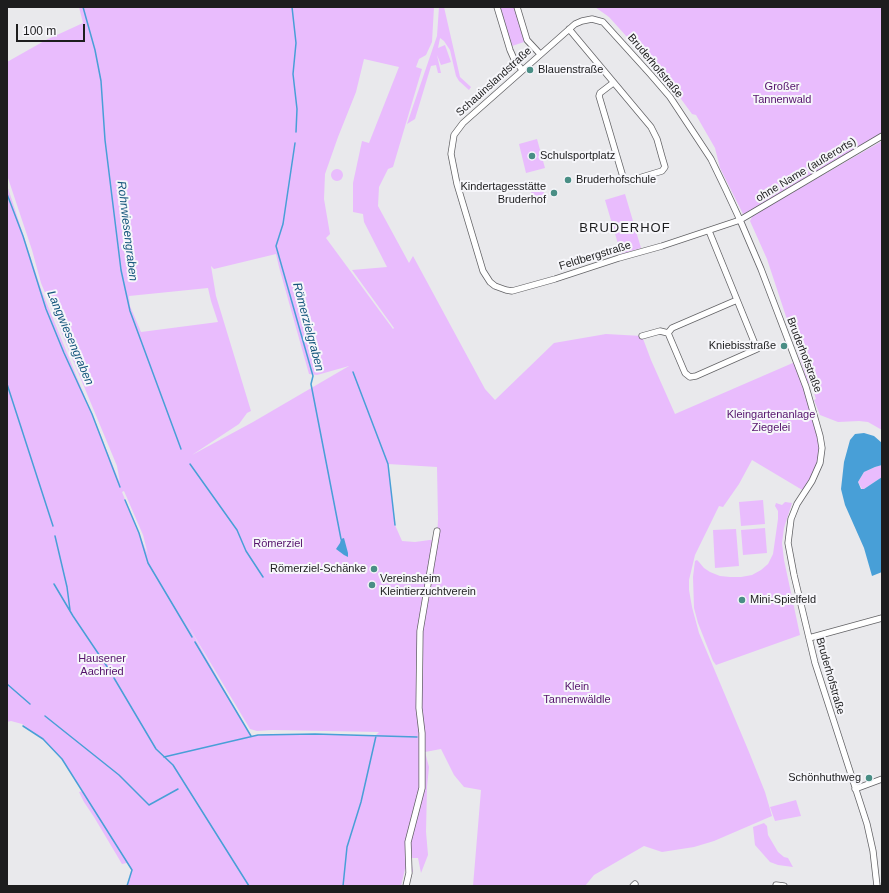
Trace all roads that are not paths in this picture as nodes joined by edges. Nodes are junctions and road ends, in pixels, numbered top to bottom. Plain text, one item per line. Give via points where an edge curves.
1 (497, 7) edge
2 (517, 7) edge
3 (587, 20) joint
4 (569, 29) junction
5 (540, 54) junction
6 (522, 70) junction
7 (613, 83) junction
8 (882, 136) edge
9 (740, 220) junction
10 (709, 231) junction
11 (501, 289) joint
12 (737, 300) junction
13 (668, 333) junction
14 (642, 336) dead end
15 (437, 531) dead end
16 (882, 618) edge
17 (809, 638) junction
18 (882, 779) edge
19 (855, 789) junction
20 (776, 885) dead end
21 (406, 886) edge
22 (784, 886) edge
23 (877, 886) edge

1 - 6 street via 512,55
2 - 5 street via 527,40
3 - 4 street, Schauinslandstraße
3 - 9 street, Bruderhofstraße via 604,22 670,97 711,159
4 - 5 street, Schauinslandstraße
4 - 7 street
5 - 6 street, Schauinslandstraße
6 - 11 street, Schauinslandstraße via 463,123 454,135 451,154 457,184 483,271 490,282
7 - 7 street via 600,92 599,96 623,177 629,180 662,171 664,167 651,127
8 - 9 street, ohne Name (außerorts)
9 - 10 street, Feldbergstraße
9 - 17 street, Bruderhofstraße via 806,387 822,448 820,463 791,519 788,543
10 - 11 street, Feldbergstraße via 519,290
10 - 12 street
12 - 13 street via 672,328
12 - 13 street via 757,349 690,377 685,373
13 - 14 street via 660,331
15 - 21 street via 420,631 419,708 423,771 422,788 408,842 409,873
16 - 17 street
17 - 19 street, Bruderhofstraße
18 - 19 street
19 - 23 street, Bruderhofstraße via 869,831
20 - 22 street

